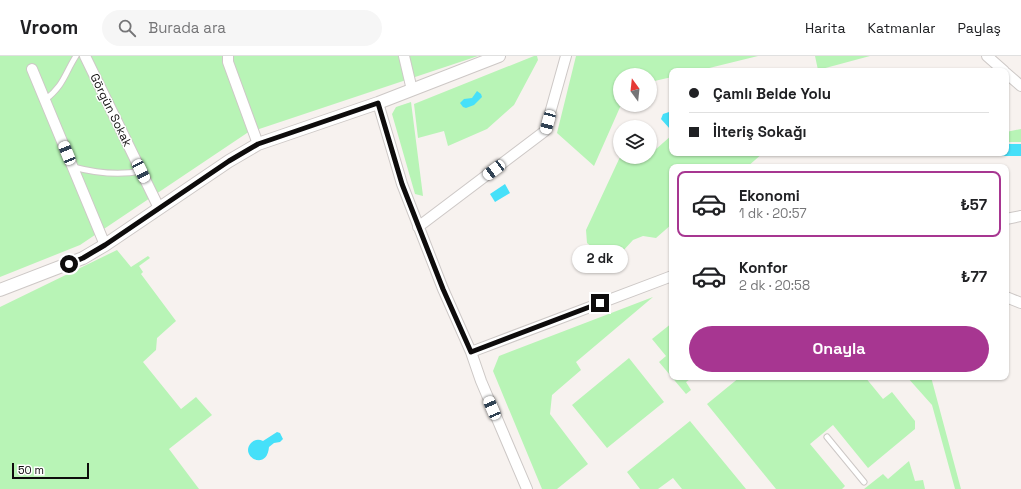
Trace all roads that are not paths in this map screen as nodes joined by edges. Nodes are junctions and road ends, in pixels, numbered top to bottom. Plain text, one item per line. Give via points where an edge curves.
1 (76, 56) edge
2 (85, 56) edge
3 (228, 56) edge
4 (404, 56) edge
5 (499, 56) edge
6 (566, 56) edge
7 (987, 56) edge
8 (1000, 68) edge
9 (32, 69) dead end
10 (1009, 76) edge
11 (1021, 86) edge
12 (412, 90) junction
13 (45, 100) junction
14 (378, 103) junction
15 (258, 144) junction
16 (72, 167) junction
17 (141, 171) junction
18 (159, 208) junction
19 (1021, 216) edge
20 (1009, 218) edge
21 (418, 227) junction
22 (105, 245) junction
23 (669, 277) edge
24 (0, 290) edge
25 (1009, 298) edge
26 (1021, 303) edge
27 (471, 352) junction
28 (827, 437) dead end
29 (864, 482) dead end
30 (527, 489) edge

1 - 13 lane via 61,84
2 - 17 street, Görgün Sokak
3 - 15 street
4 - 12 street
5 - 12 street
6 - 21 street via 545,131
7 - 8 street
9 - 13 street
10 - 11 street
12 - 14 street
13 - 16 street
14 - 15 street
14 - 21 street via 402,184
15 - 18 street
16 - 17 lane via 110,174
16 - 22 street
17 - 18 street, Görgün Sokak
18 - 22 street
19 - 20 street
21 - 27 street
22 - 24 street via 83,258
23 - 27 street
25 - 26 street
27 - 30 street
28 - 29 lane

